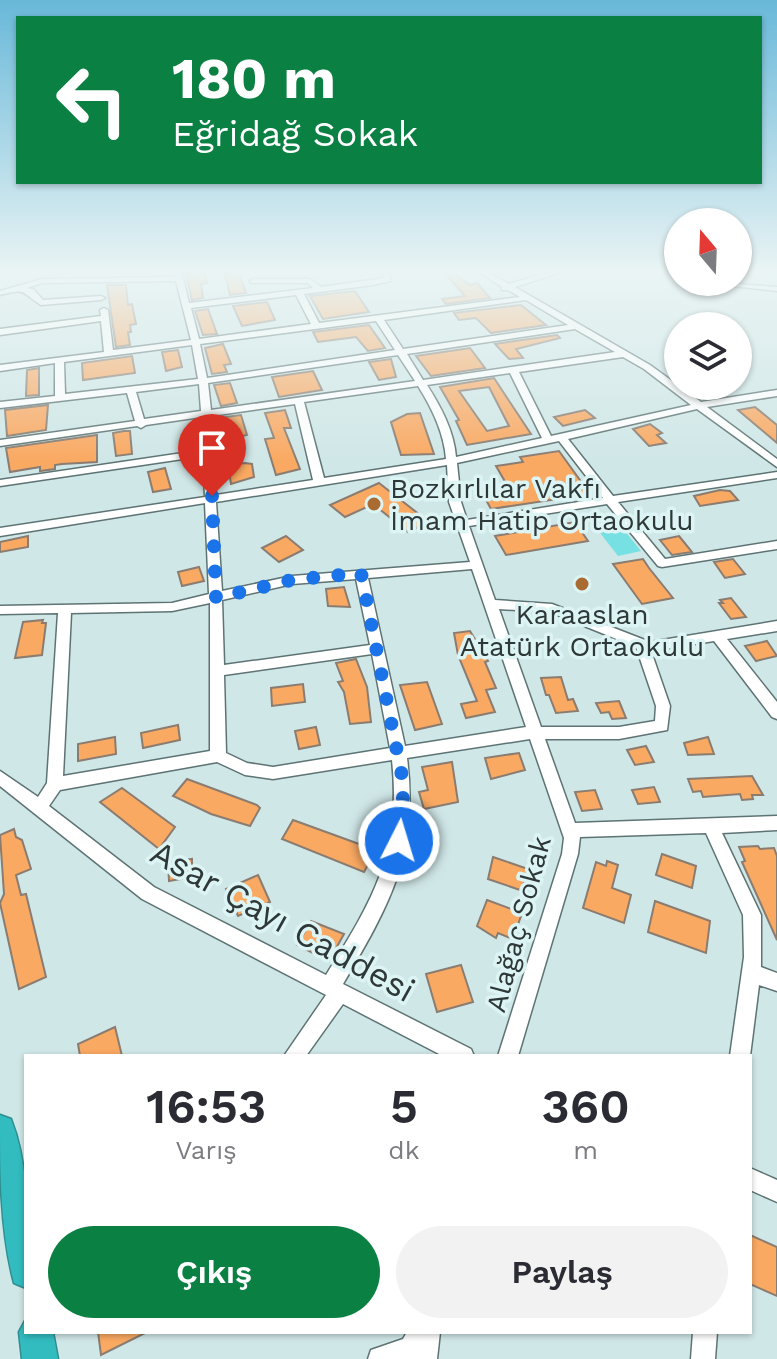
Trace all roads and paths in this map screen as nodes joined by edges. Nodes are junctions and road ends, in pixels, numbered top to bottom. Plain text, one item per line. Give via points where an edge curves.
1 (107, 333) edge
2 (192, 333) edge
3 (259, 333) edge
4 (388, 333) edge
5 (524, 333) edge
6 (585, 333) edge
7 (194, 342) junction
8 (399, 350) junction
9 (109, 353) junction
10 (623, 354) junction
11 (59, 359) junction
12 (0, 368) edge
13 (514, 371) junction
14 (203, 381) junction
15 (422, 384) junction
16 (131, 389) junction
17 (777, 393) edge
18 (60, 397) junction
19 (300, 403) junction
20 (0, 405) edge
21 (702, 405) junction
22 (206, 416) junction
23 (141, 425) junction
24 (555, 438) junction
25 (0, 443) edge
26 (209, 452) junction
27 (774, 459) edge
28 (454, 461) junction
29 (777, 475) edge
30 (319, 481) junction
31 (0, 483) edge
32 (212, 496) junction
33 (610, 500) junction
34 (462, 524) junction
35 (0, 532) edge
36 (777, 545) edge
37 (477, 565) junction
38 (361, 573) junction
39 (216, 598) junction
40 (491, 604) junction
41 (65, 609) junction
42 (0, 610) edge
43 (777, 626) edge
44 (717, 635) junction
45 (642, 644) junction
46 (375, 649) junction
47 (217, 671) junction
48 (777, 713) edge
49 (536, 732) junction
50 (398, 753) junction
51 (218, 756) junction
52 (0, 777) edge
53 (55, 784) junction
54 (41, 806) junction
55 (777, 823) edge
56 (711, 826) junction
57 (571, 830) junction
58 (751, 973) junction
59 (777, 982) edge
60 (335, 990) junction
61 (295, 1054) edge
62 (460, 1054) edge
63 (509, 1054) edge
64 (740, 1054) edge
65 (0, 1130) edge
66 (752, 1180) edge
67 (777, 1191) edge
68 (21, 1212) edge
69 (24, 1247) edge
70 (36, 1334) edge
71 (419, 1334) edge
72 (428, 1334) edge
73 (705, 1334) edge
74 (40, 1359) edge
75 (380, 1359) edge
76 (425, 1359) edge
77 (703, 1359) edge

1 - 9 street
2 - 7 street
3 - 7 street
4 - 8 street, Alağaç Sokak
5 - 8 street
6 - 10 street
7 - 9 street
7 - 14 street
8 - 14 street
8 - 15 street, Alağaç Sokak
9 - 11 street
10 - 13 street
10 - 21 street
11 - 12 street
11 - 18 street
13 - 15 street
13 - 24 street
14 - 16 street
14 - 22 street
15 - 19 street
15 - 28 street, Alağaç Sokak
16 - 18 street
16 - 23 street
17 - 21 street
18 - 20 street
19 - 22 street
19 - 30 street
21 - 24 street
21 - 27 street
22 - 23 street
22 - 26 street
23 - 25 street
24 - 28 street
24 - 33 street
26 - 31 street
26 - 32 street
28 - 30 street
28 - 34 street, Alağaç Sokak via 453,493
29 - 33 street
30 - 32 street
32 - 35 street
32 - 39 street
33 - 34 street
33 - 36 street via 662,563
34 - 37 street, Alağaç Sokak
37 - 38 street
37 - 40 street, Alağaç Sokak
38 - 39 street via 282,582
38 - 46 street
39 - 41 street via 172,607
39 - 47 street
40 - 45 street via 552,608
40 - 49 street, Alağaç Sokak
41 - 42 street
41 - 53 street
43 - 44 street
44 - 45 street via 668,645
44 - 48 street
45 - 49 street via 663,706 662,726 619,733
46 - 47 street
46 - 50 street
47 - 51 street
49 - 50 street
49 - 57 street, Alağaç Sokak
50 - 51 street via 273,773 245,769
50 - 60 street via 404,786 399,841
51 - 53 street
52 - 54 street, Asar Çayı Caddesi
53 - 54 street
54 - 60 street, Asar Çayı Caddesi via 148,893
55 - 56 street
56 - 57 street
56 - 58 street via 752,915
57 - 63 street, Alağaç Sokak via 570,854
58 - 59 street
58 - 64 street
60 - 61 street
60 - 62 street, Asar Çayı Caddesi
65 - 68 highway
66 - 67 street
68 - 69 highway
70 - 74 highway
71 - 75 street via 411,1348
72 - 76 street
73 - 77 street

